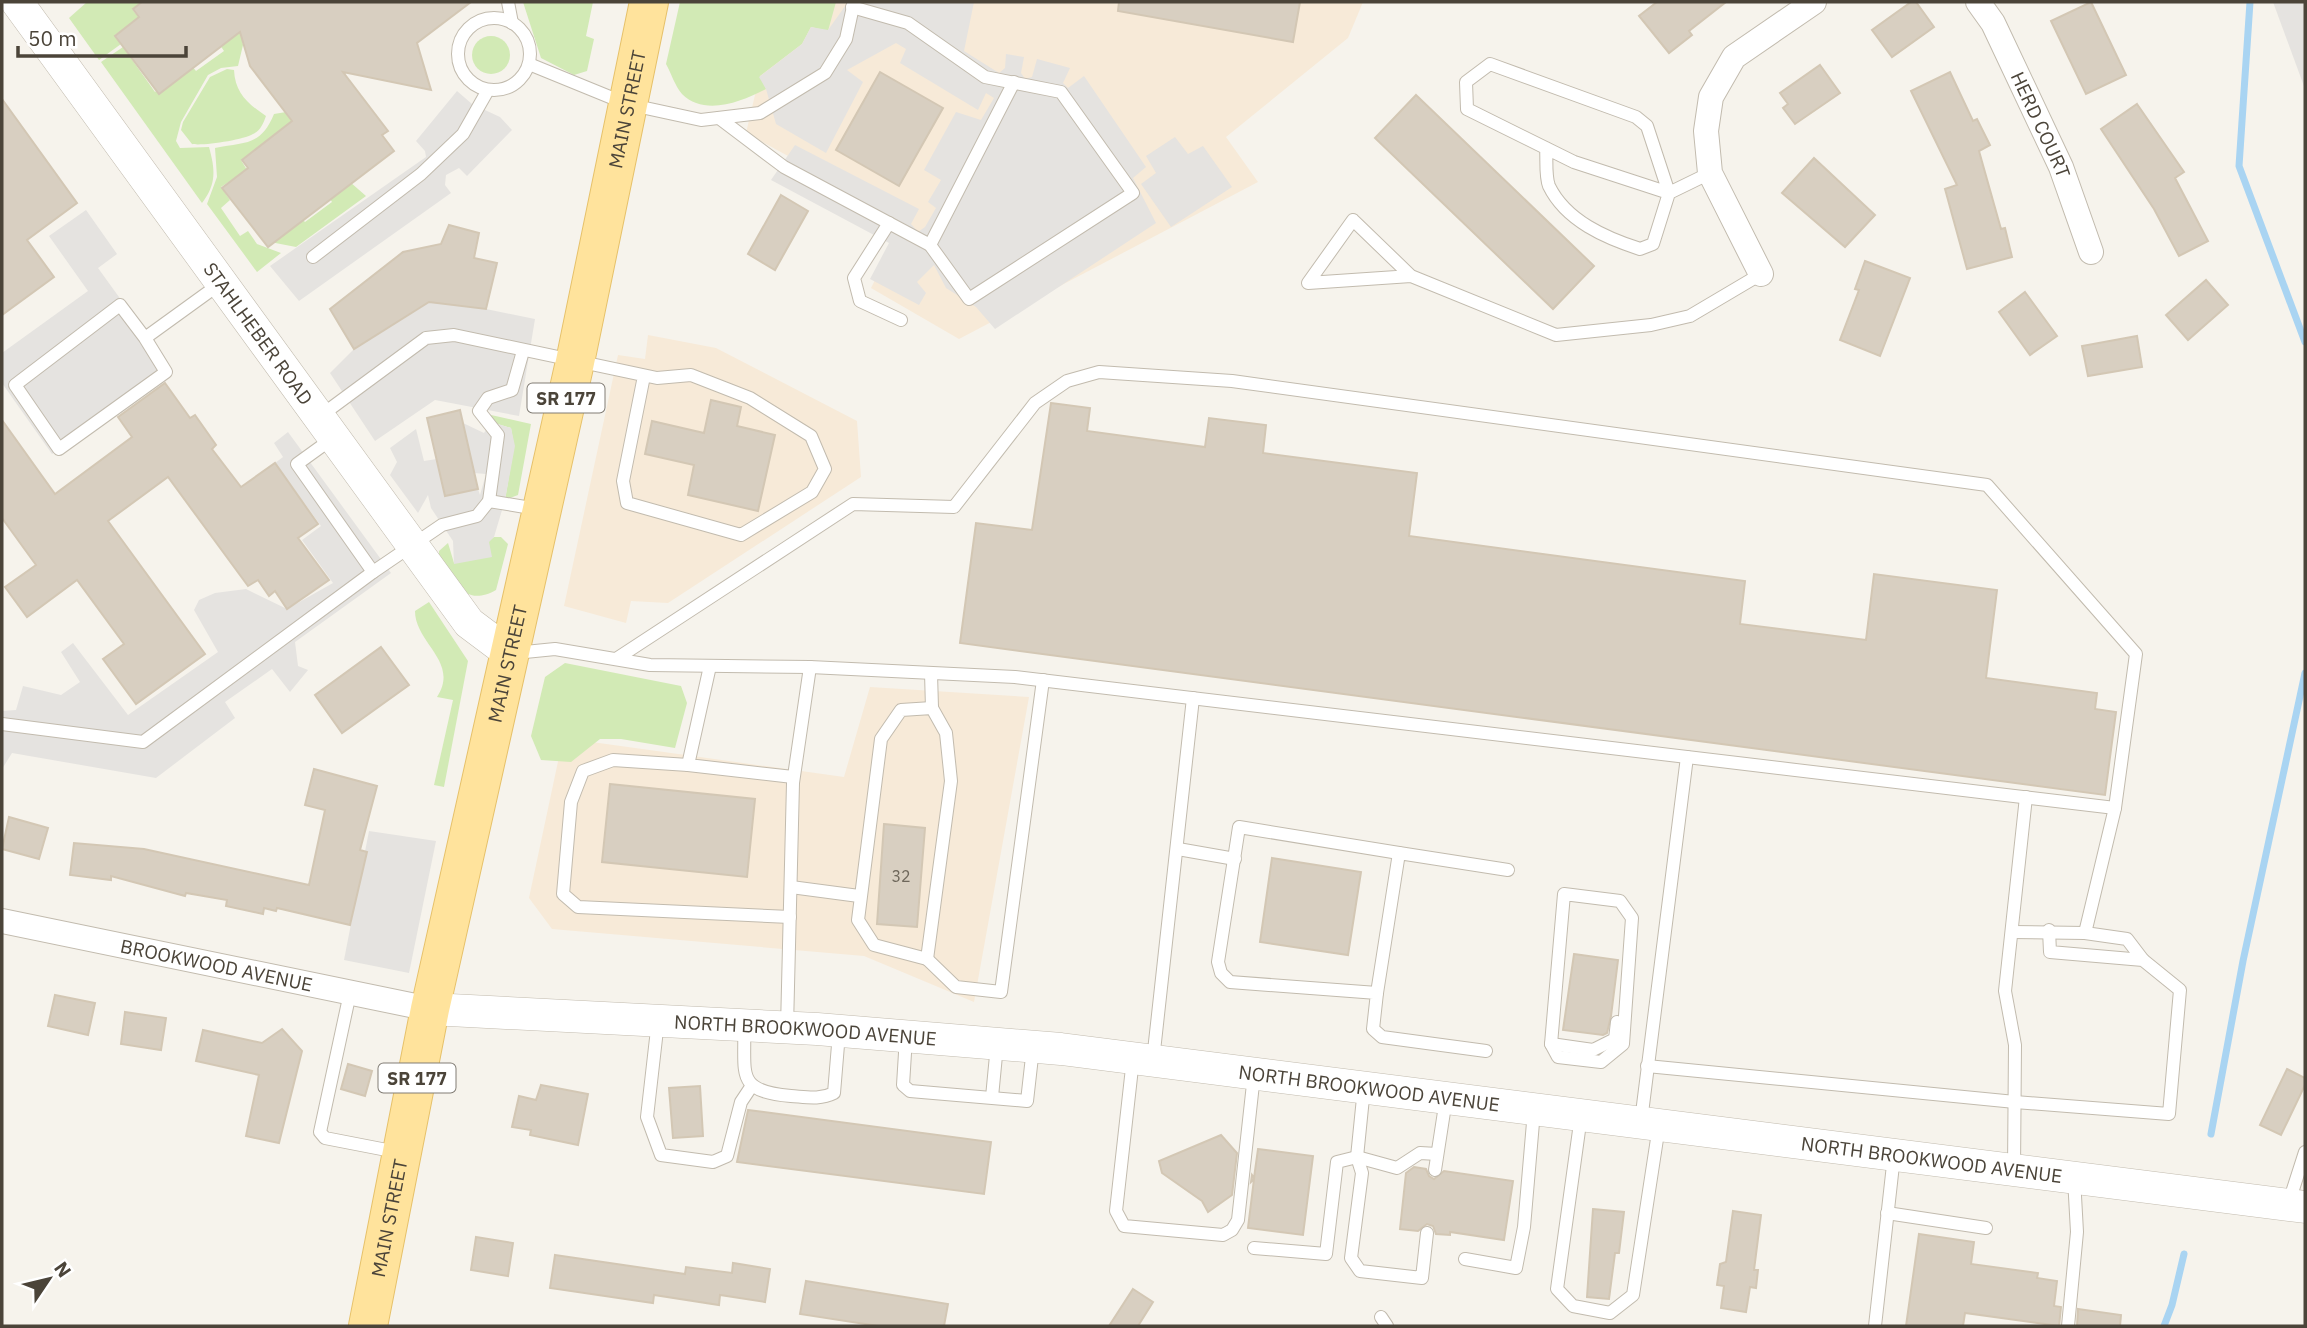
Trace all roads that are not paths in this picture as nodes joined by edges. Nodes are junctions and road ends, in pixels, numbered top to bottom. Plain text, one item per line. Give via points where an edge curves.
1 (17, 2) edge
2 (508, 2) edge
3 (649, 2) edge
4 (1814, 2) edge
5 (1978, 2) edge
6 (853, 4) edge
7 (512, 23) junction
8 (529, 64) junction
9 (1014, 82) junction
10 (488, 90) junction
11 (627, 104) junction
12 (719, 118) junction
13 (1546, 148) junction
14 (1710, 173) junction
15 (1669, 193) junction
16 (889, 223) junction
17 (930, 245) junction
18 (2091, 252) dead end
19 (313, 257) dead end
20 (1761, 274) joint
21 (1411, 276) junction
22 (221, 283) junction
23 (901, 320) dead end
24 (145, 338) junction
25 (523, 351) junction
26 (575, 362) junction
27 (644, 376) junction
28 (326, 427) junction
29 (489, 501) junction
30 (540, 510) junction
31 (411, 544) junction
32 (373, 572) junction
33 (509, 653) junction
34 (616, 659) junction
35 (710, 666) junction
36 (810, 667) junction
37 (930, 673) junction
38 (1044, 681) junction
39 (1193, 698) junction
40 (932, 708) junction
41 (2, 724) edge
42 (1686, 757) junction
43 (688, 765) junction
44 (793, 777) junction
45 (2026, 797) junction
46 (2115, 808) junction
47 (1178, 849) junction
48 (1399, 853) junction
49 (1235, 859) junction
50 (1508, 870) dead end
51 (791, 887) junction
52 (859, 896) junction
53 (790, 918) junction
54 (2, 921) edge
55 (2049, 930) junction
56 (2012, 932) junction
57 (2085, 933) junction
58 (927, 959) junction
59 (2143, 960) junction
60 (1629, 984) joint
61 (350, 993) junction
62 (1377, 993) junction
63 (430, 1009) junction
64 (658, 1021) junction
65 (744, 1025) junction
66 (788, 1027) junction
67 (839, 1031) junction
68 (906, 1036) junction
69 (997, 1045) junction
70 (1033, 1048) junction
71 (1486, 1051) dead end
72 (1143, 1060) junction
73 (1647, 1066) junction
74 (1254, 1074) junction
75 (751, 1087) junction
76 (1364, 1088) junction
77 (992, 1097) junction
78 (1446, 1099) junction
79 (2015, 1102) junction
80 (1534, 1111) junction
81 (1581, 1116) junction
82 (1649, 1125) junction
83 (2305, 1152) edge
84 (402, 1153) junction
85 (1437, 1154) junction
86 (1894, 1156) junction
87 (1357, 1157) junction
88 (1435, 1170) dead end
89 (2014, 1171) junction
90 (2074, 1178) junction
91 (2297, 1206) edge
92 (1887, 1213) junction
93 (1986, 1228) dead end
94 (1427, 1233) dead end
95 (1254, 1248) dead end
96 (1465, 1259) dead end
97 (376, 1325) edge
98 (1875, 1326) edge
99 (2068, 1326) edge

1 - 22 street, STAHLHEBER ROAD
2 - 7 lane
3 - 11 main road, MAIN STREET / SR 177
4 - 14 street via 1734,57 1711,97 1706,131
5 - 18 street, HERD COURT via 1993,23 2061,167
6 - 9 lane via 908,23 985,77
6 - 12 lane via 846,39 825,73 760,113
7 - 8 lane via 527,40
7 - 10 lane via 490,18 479,22 469,28 459,47 458,59 468,79
8 - 10 lane via 518,82
8 - 11 lane
9 - 17 lane
9 - 17 lane via 1061,92 1133,194 970,299
10 - 19 lane via 463,134 430,166
11 - 12 lane via 701,120
11 - 26 main road, MAIN STREET / SR 177
12 - 16 lane via 784,167
13 - 15 lane via 1574,162
13 - 15 lane via 1548,184 1596,234 1640,249 1653,244
13 - 15 lane via 1467,109 1466,82 1490,64 1636,117 1647,126
14 - 15 lane
14 - 20 street
16 - 17 lane
16 - 23 lane via 854,278 860,301
20 - 21 lane via 1690,316 1556,335
21 - 21 lane via 1353,220 1308,283 1359,280
22 - 24 lane
22 - 28 street, STAHLHEBER ROAD
24 - 24 lane via 120,305 15,385 59,449 166,372
25 - 26 lane
25 - 28 lane via 454,335 426,338
25 - 29 lane via 512,390 488,398 479,411 498,435
26 - 27 lane
26 - 30 main road, MAIN STREET / SR 177
27 - 27 lane via 691,374 750,398 811,436 825,469 812,492 741,535 627,503 623,481
28 - 31 street, STAHLHEBER ROAD
28 - 32 lane via 297,464
29 - 30 lane
29 - 31 lane via 477,516 442,525
30 - 33 main road, MAIN STREET / SR 177
31 - 32 lane
31 - 33 street, STAHLHEBER ROAD via 468,623
32 - 41 lane via 143,742
33 - 34 lane via 555,649
33 - 63 main road, MAIN STREET / SR 177
34 - 35 lane
34 - 46 lane via 853,504 954,507 1035,403 1067,381 1099,372 1232,380 1987,485 2136,654
35 - 36 lane
35 - 43 lane
36 - 37 lane
36 - 44 lane
37 - 38 lane
37 - 40 lane
38 - 39 lane
38 - 58 lane via 1001,992 956,987
39 - 42 lane
39 - 47 lane
40 - 52 lane via 901,709 881,739
40 - 58 lane via 946,733 951,781
42 - 45 lane
42 - 73 lane
43 - 44 lane
43 - 53 lane via 613,760 583,771 571,802 563,894 578,907
44 - 51 lane
45 - 46 lane
45 - 56 lane
46 - 57 lane
47 - 49 lane
47 - 72 lane
48 - 49 lane via 1239,827
48 - 50 lane
48 - 62 lane
49 - 62 lane via 1220,973 1230,982
51 - 52 lane
51 - 53 lane
52 - 58 lane via 858,920 874,945
53 - 66 lane
54 - 61 street, BROOKWOOD AVENUE
55 - 56 lane
55 - 57 lane
55 - 59 lane via 2050,951
56 - 79 lane via 2005,991 2015,1045
57 - 59 lane via 2127,939
59 - 79 lane via 2180,989 2169,1114
60 - 60 lane via 1632,918 1620,901 1564,894 1551,1044 1558,1056 1601,1062 1623,1044
61 - 63 street, BROOKWOOD AVENUE
61 - 84 lane via 320,1132 324,1138
62 - 71 lane via 1373,1029 1382,1037
63 - 64 street, NORTH BROOKWOOD AVENUE
63 - 84 main road, MAIN STREET / SR 177
64 - 65 street, NORTH BROOKWOOD AVENUE
64 - 75 lane via 647,1116 661,1156 713,1162 727,1156 741,1102
65 - 66 street, NORTH BROOKWOOD AVENUE
65 - 75 lane via 746,1079
66 - 67 street, NORTH BROOKWOOD AVENUE
67 - 68 street, NORTH BROOKWOOD AVENUE
67 - 75 lane via 834,1093 824,1098 762,1093
68 - 69 street, NORTH BROOKWOOD AVENUE
68 - 77 lane via 902,1077 910,1091
69 - 70 street, NORTH BROOKWOOD AVENUE
69 - 77 lane
70 - 72 street, NORTH BROOKWOOD AVENUE
70 - 77 lane via 1027,1101
72 - 74 street, NORTH BROOKWOOD AVENUE
72 - 74 lane via 1116,1211 1124,1226 1223,1235 1232,1230 1238,1220
73 - 79 lane
73 - 82 lane
74 - 76 street, NORTH BROOKWOOD AVENUE
76 - 78 street, NORTH BROOKWOOD AVENUE
76 - 87 lane
78 - 80 street, NORTH BROOKWOOD AVENUE
78 - 85 lane
79 - 89 lane
80 - 81 street, NORTH BROOKWOOD AVENUE
80 - 96 lane via 1516,1268
81 - 82 street, NORTH BROOKWOOD AVENUE
81 - 82 lane via 1557,1289 1573,1306 1610,1312 1633,1295
82 - 86 street, NORTH BROOKWOOD AVENUE
83 - 91 lane
84 - 97 main road, MAIN STREET / SR 177
85 - 87 lane via 1420,1153 1397,1168
85 - 88 lane
86 - 89 street, NORTH BROOKWOOD AVENUE
86 - 92 lane
87 - 94 lane via 1362,1173 1351,1258 1360,1271 1422,1278
87 - 95 lane via 1337,1162 1326,1254
89 - 90 street, NORTH BROOKWOOD AVENUE
90 - 91 street, NORTH BROOKWOOD AVENUE
90 - 99 lane via 2077,1232
92 - 93 lane
92 - 98 lane

